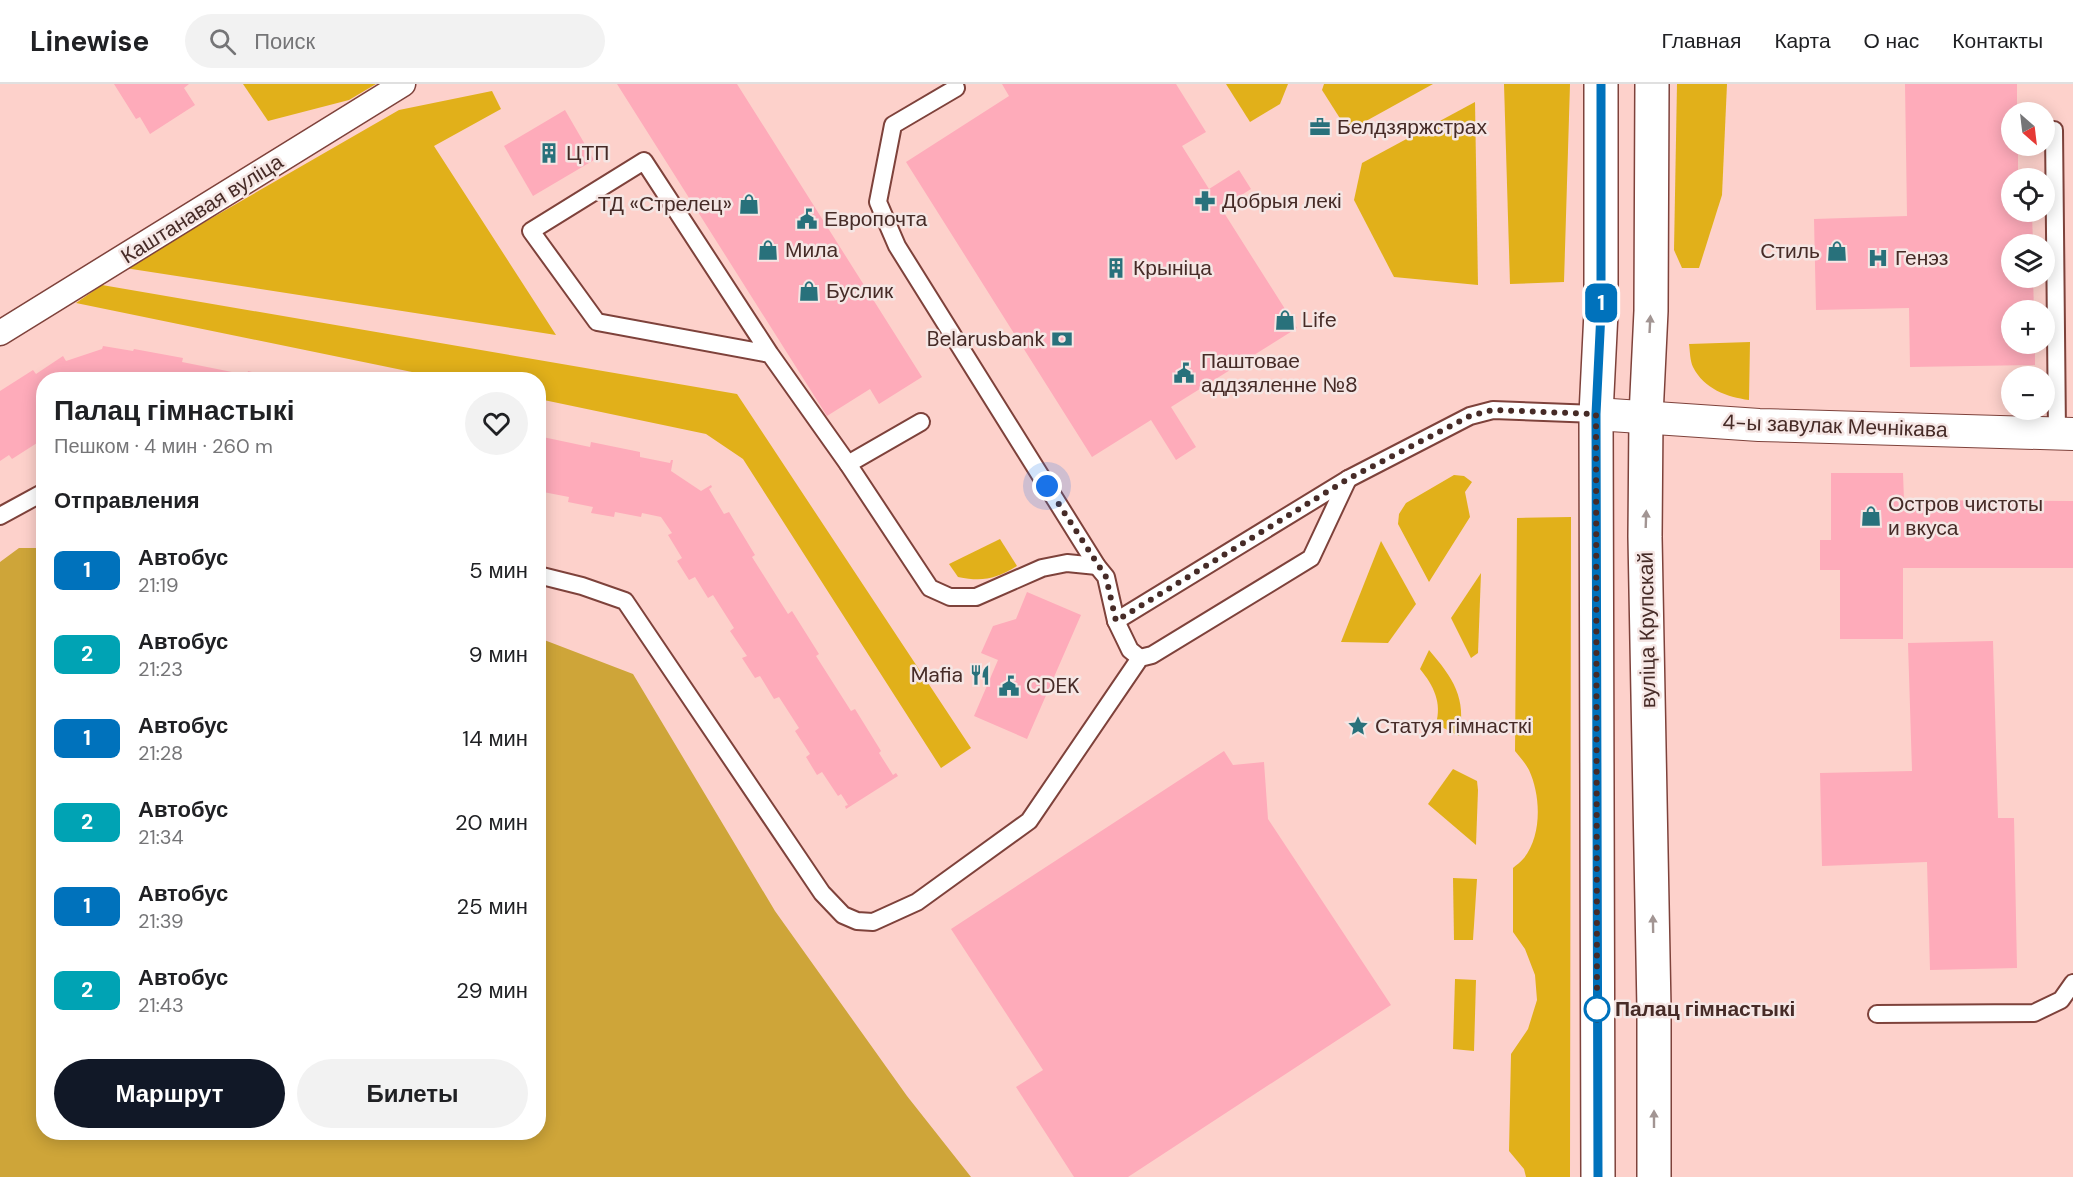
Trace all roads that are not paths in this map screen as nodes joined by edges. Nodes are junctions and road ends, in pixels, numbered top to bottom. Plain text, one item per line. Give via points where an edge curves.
1 (403, 84) edge
2 (1601, 84) edge
3 (1652, 84) edge
4 (956, 88) dead end
5 (2055, 156) edge
6 (0, 333) edge
7 (770, 354) junction
8 (1596, 414) junction
9 (1646, 416) junction
10 (921, 422) dead end
11 (2065, 434) edge
12 (848, 464) junction
13 (1348, 479) junction
14 (36, 496) edge
15 (0, 516) edge
16 (1097, 566) junction
17 (546, 577) edge
18 (1116, 621) junction
19 (1140, 658) junction
20 (2073, 983) edge
21 (1877, 1014) dead end
22 (1598, 1177) edge
23 (1654, 1177) edge

1 - 6 street, Каштанавая вуліца
2 - 8 main road via 1601,312
9 -> 3 main road, вуліца Крупскай via 1651,311
4 - 16 lane via 893,125 878,202 897,246
5 - 11 lane
7 - 7 lane via 644,161 531,231 597,322
7 - 12 lane
8 - 9 street, 4-ы завулак Мечнікава
8 - 13 lane via 1493,410 1470,416
8 - 22 main road
9 - 11 street, 4-ы завулак Мечнікава via 1759,425
23 -> 9 main road, вуліца Крупскай
10 - 12 lane
12 - 16 lane via 930,588 950,597 976,597 1042,568 1067,563
13 - 18 lane
13 - 19 lane via 1311,558 1152,656
14 - 15 lane
16 - 18 lane via 1106,577
17 - 19 lane via 625,601 822,893 843,915 857,921 873,922 917,902 1029,820
18 - 19 lane via 1130,650
20 - 21 lane via 2061,1000 2034,1013

